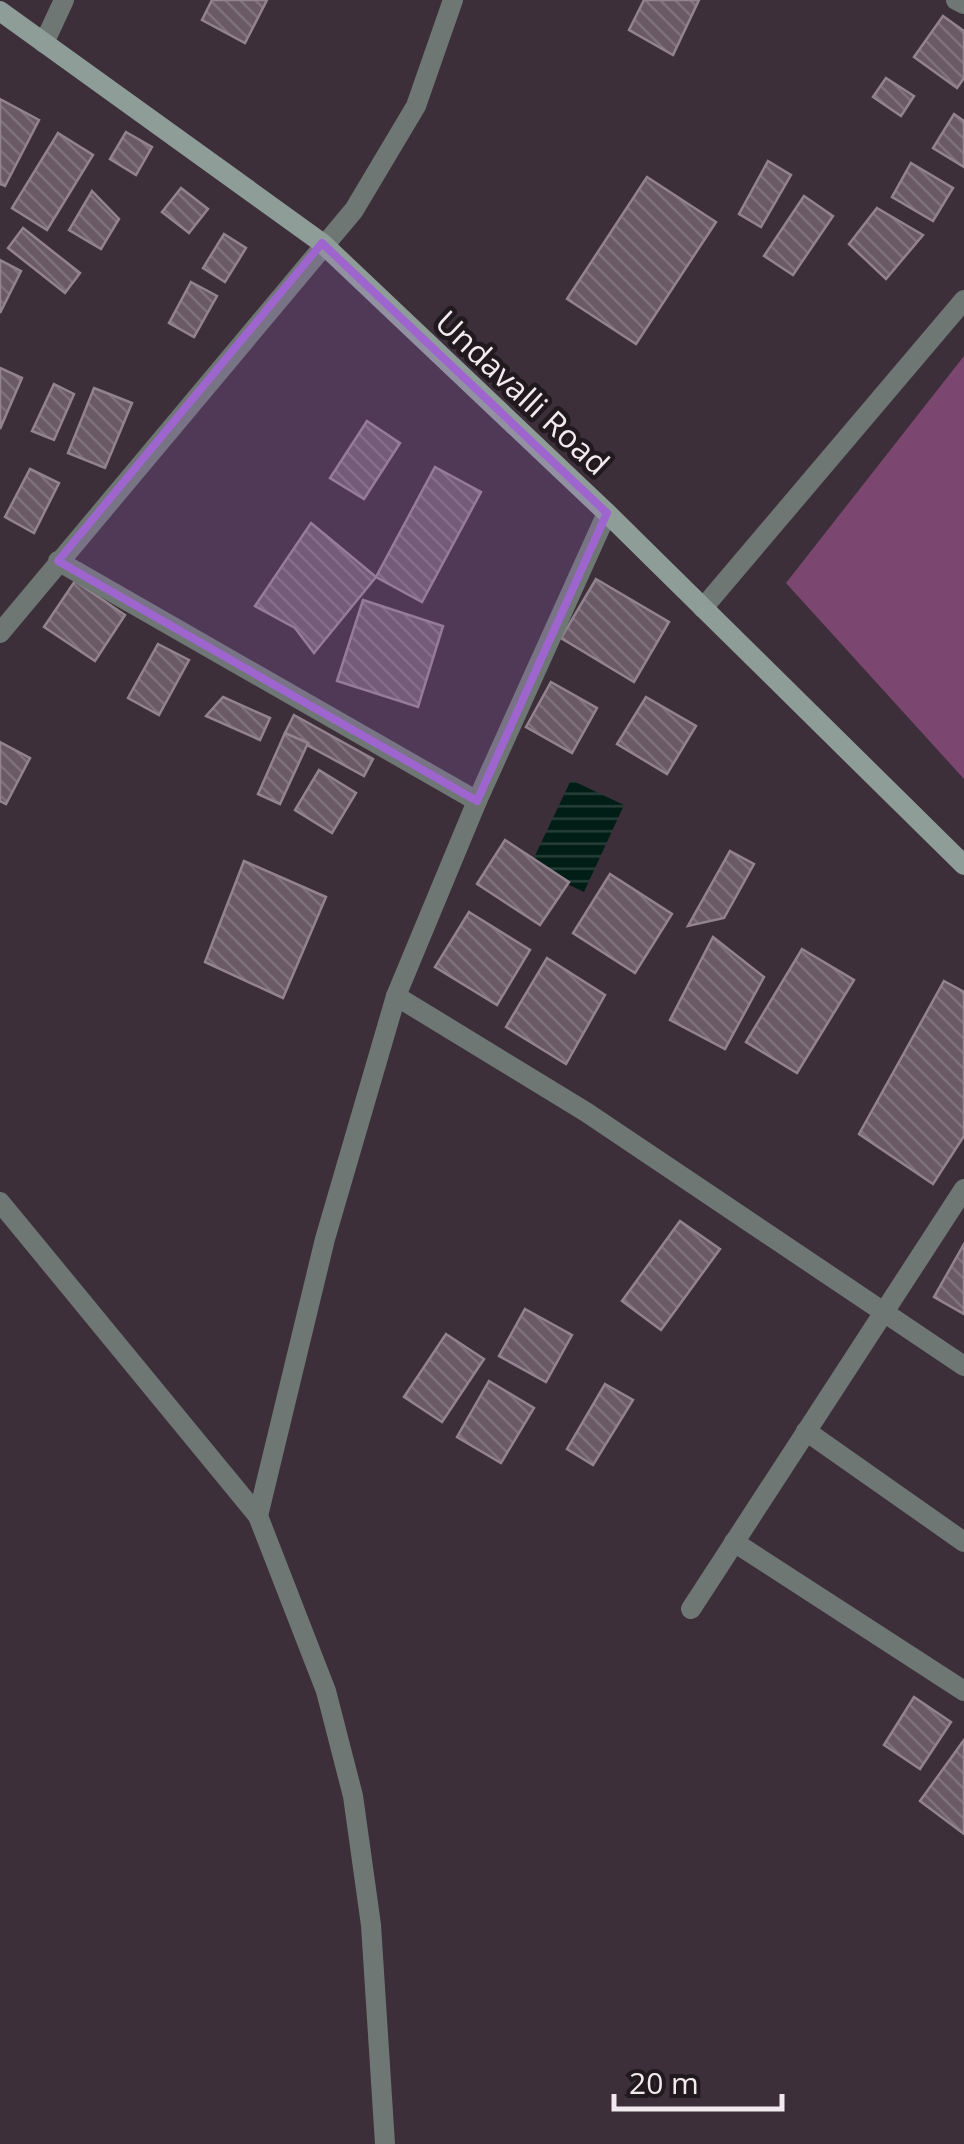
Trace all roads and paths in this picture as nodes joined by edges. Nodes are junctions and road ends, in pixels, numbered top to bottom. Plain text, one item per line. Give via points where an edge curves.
1 (64, 0) edge
2 (453, 0) edge
3 (956, 0) edge
4 (964, 4) edge
5 (0, 11) edge
6 (44, 43) junction
7 (322, 243) junction
8 (964, 300) edge
9 (607, 513) junction
10 (58, 561) junction
11 (703, 608) junction
12 (0, 632) edge
13 (477, 800) junction
14 (964, 865) edge
15 (396, 996) junction
16 (964, 1188) edge
17 (0, 1202) edge
18 (885, 1309) junction
19 (964, 1366) edge
20 (806, 1431) junction
21 (258, 1516) junction
22 (734, 1542) junction
23 (964, 1542) edge
24 (691, 1608) dead end
25 (964, 1691) edge
26 (385, 2144) edge

1 - 6 street
2 - 7 street via 416,106 354,210
3 - 4 street
5 - 6 main road, Undavalli Road
6 - 7 main road, Undavalli Road
7 - 9 main road, Undavalli Road
7 - 10 street
8 - 11 street
9 - 11 main road, Undavalli Road
9 - 13 street
10 - 12 street
10 - 13 street
11 - 14 main road, Undavalli Road
13 - 15 street
15 - 18 street
15 - 21 street via 325,1240
16 - 18 street
17 - 21 street
18 - 19 street
18 - 20 street
20 - 22 street
20 - 23 street
21 - 26 street via 326,1691 353,1796 371,1926
22 - 24 street
22 - 25 street

